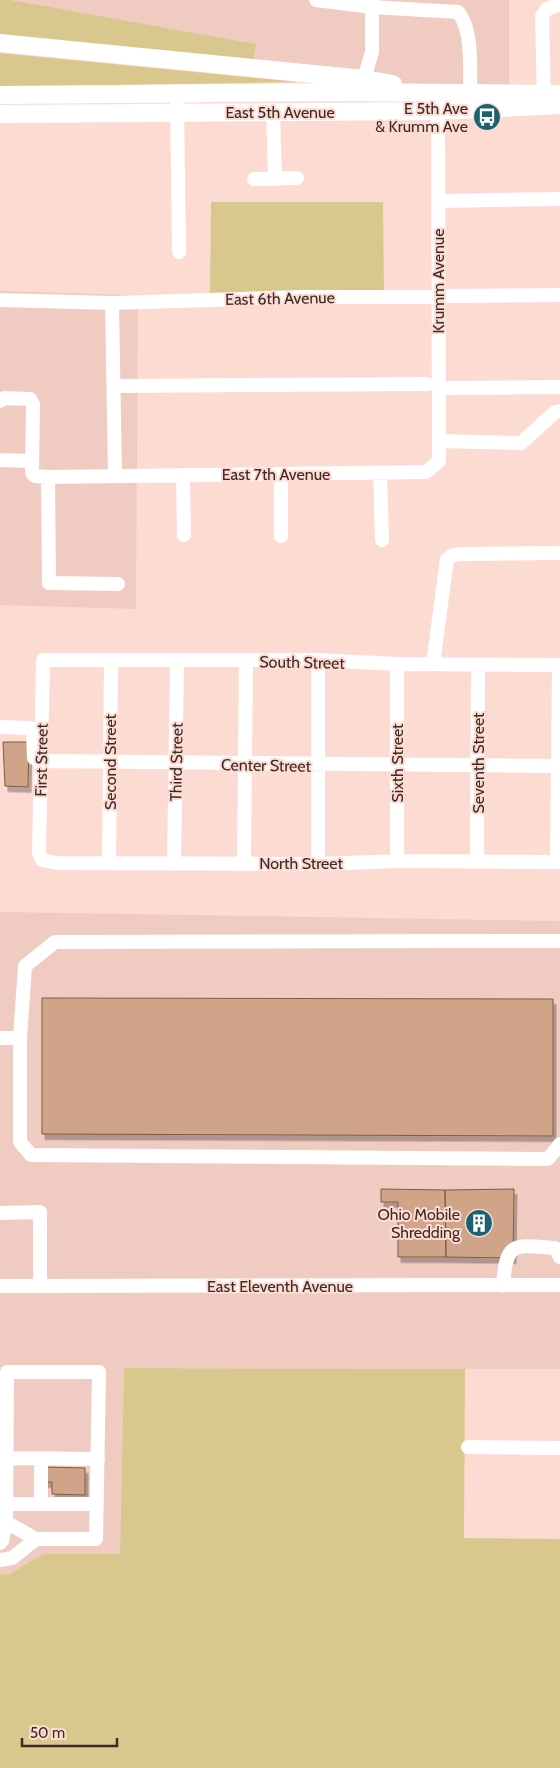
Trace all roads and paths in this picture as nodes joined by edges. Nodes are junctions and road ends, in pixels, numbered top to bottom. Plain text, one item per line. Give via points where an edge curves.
1 (316, 0) edge
2 (372, 3) edge
3 (560, 4) edge
4 (0, 43) edge
5 (364, 79) junction
6 (438, 93) junction
7 (470, 93) junction
8 (177, 94) junction
9 (0, 95) edge
10 (552, 100) edge
11 (438, 111) junction
12 (178, 112) junction
13 (274, 112) junction
14 (0, 114) edge
15 (296, 178) dead end
16 (275, 179) junction
17 (254, 180) dead end
18 (560, 199) edge
19 (438, 200) junction
20 (179, 252) dead end
21 (560, 295) edge
22 (438, 297) junction
23 (0, 300) edge
24 (112, 303) junction
25 (114, 386) junction
26 (433, 386) junction
27 (560, 387) edge
28 (0, 401) edge
29 (560, 411) edge
30 (439, 441) junction
31 (0, 460) edge
32 (32, 462) junction
33 (435, 467) joint
34 (380, 473) junction
35 (281, 474) junction
36 (115, 475) junction
37 (183, 475) junction
38 (48, 477) junction
39 (184, 535) dead end
40 (281, 536) dead end
41 (382, 540) dead end
42 (560, 553) edge
43 (118, 584) dead end
44 (43, 660) joint
45 (111, 660) junction
46 (177, 660) junction
47 (318, 660) junction
48 (246, 661) junction
49 (397, 664) junction
50 (433, 664) junction
51 (478, 665) junction
52 (559, 665) edge
53 (0, 727) edge
54 (41, 761) junction
55 (109, 762) junction
56 (176, 763) junction
57 (245, 764) junction
58 (317, 765) junction
59 (397, 766) junction
60 (559, 766) edge
61 (477, 767) junction
62 (42, 860) joint
63 (397, 861) junction
64 (477, 862) junction
65 (559, 862) edge
66 (244, 863) junction
67 (109, 864) junction
68 (174, 864) junction
69 (318, 864) junction
70 (560, 941) edge
71 (0, 1038) edge
72 (20, 1038) junction
73 (560, 1144) edge
74 (0, 1213) edge
75 (560, 1257) edge
76 (0, 1286) edge
77 (40, 1286) junction
78 (503, 1286) junction
79 (560, 1286) edge
80 (468, 1447) dead end
81 (560, 1448) edge
82 (6, 1458) junction
83 (41, 1458) junction
84 (98, 1458) junction
85 (6, 1504) junction
86 (40, 1504) junction
87 (97, 1504) junction
88 (6, 1522) junction
89 (36, 1539) junction
90 (0, 1543) edge
91 (0, 1560) edge

1 - 2 street
2 - 5 street via 372,52
2 - 7 street via 458,12 468,32
3 - 10 street via 542,16
4 - 5 main road
5 - 6 main road
6 - 7 main road, East 5th Avenue
6 - 8 main road, East 5th Avenue
6 - 11 street, Krumm Avenue
7 - 10 main road, East 5th Avenue
8 - 9 main road, East 5th Avenue
8 - 12 street
10 - 11 main road, East 5th Avenue
11 - 13 main road, East 5th Avenue
11 - 19 street, Krumm Avenue
12 - 13 main road, East 5th Avenue
12 - 14 main road, East 5th Avenue
12 - 20 street
13 - 16 street
15 - 16 street
16 - 17 street
18 - 19 street
19 - 22 street, Krumm Avenue
21 - 22 street, East 6th Avenue
22 - 24 street, East 6th Avenue via 300,297
22 - 26 street, Krumm Avenue
23 - 24 street, East 6th Avenue
24 - 25 street
25 - 26 street
25 - 36 street
26 - 27 street
26 - 30 street, Krumm Avenue
28 - 32 street via 4,398 30,399 33,404
29 - 30 street via 521,443
30 - 33 street, Krumm Avenue via 439,461
31 - 32 street
32 - 38 street via 35,476
33 - 34 street, East 7th Avenue via 426,472
34 - 35 street, East 7th Avenue
34 - 41 street
35 - 37 street, East 7th Avenue
35 - 40 street
36 - 37 street, East 7th Avenue
36 - 38 street, East 7th Avenue
37 - 39 street
38 - 43 street via 49,583
42 - 50 street via 460,554 447,559
44 - 45 street, South Street
44 - 54 street, First Street
45 - 46 street, South Street
45 - 55 street, Second Street
46 - 48 street, South Street
46 - 56 street, Third Street
47 - 48 street, South Street
47 - 49 street, South Street
47 - 58 street
48 - 57 street
49 - 50 street, South Street
49 - 59 street, Sixth Street
50 - 51 street, South Street
51 - 52 street, South Street
51 - 61 street, Seventh Street
52 - 60 street
53 - 54 street via 31,728 34,758
54 - 55 street, Center Street
54 - 62 street, First Street
55 - 56 street, Center Street
55 - 67 street, Second Street
56 - 57 street, Center Street
56 - 68 street, Third Street
57 - 58 street, Center Street
57 - 66 street
58 - 59 street, Center Street
58 - 69 street
59 - 61 street, Center Street
59 - 63 street, Sixth Street
60 - 61 street, Center Street
60 - 65 street
61 - 64 street, Seventh Street
62 - 67 street, North Street
63 - 64 street, North Street
63 - 69 street, North Street
64 - 65 street, North Street
66 - 68 street, North Street
66 - 69 street, North Street
67 - 68 street, North Street
70 - 72 street via 55,942 25,966
71 - 72 street
72 - 73 street via 20,1142 30,1155 548,1159
74 - 77 street via 40,1212
75 - 78 street via 555,1248 520,1246 508,1252
76 - 77 street, East Eleventh Avenue
77 - 78 street, East Eleventh Avenue
78 - 79 street, East Eleventh Avenue
80 - 81 street
82 - 83 street
82 - 84 street via 7,1372 100,1372
82 - 85 street
83 - 84 street
83 - 86 street
84 - 87 street
85 - 86 street
85 - 88 street
86 - 87 street
87 - 89 street via 96,1539
88 - 89 street
88 - 90 street
89 - 91 street via 12,1558

